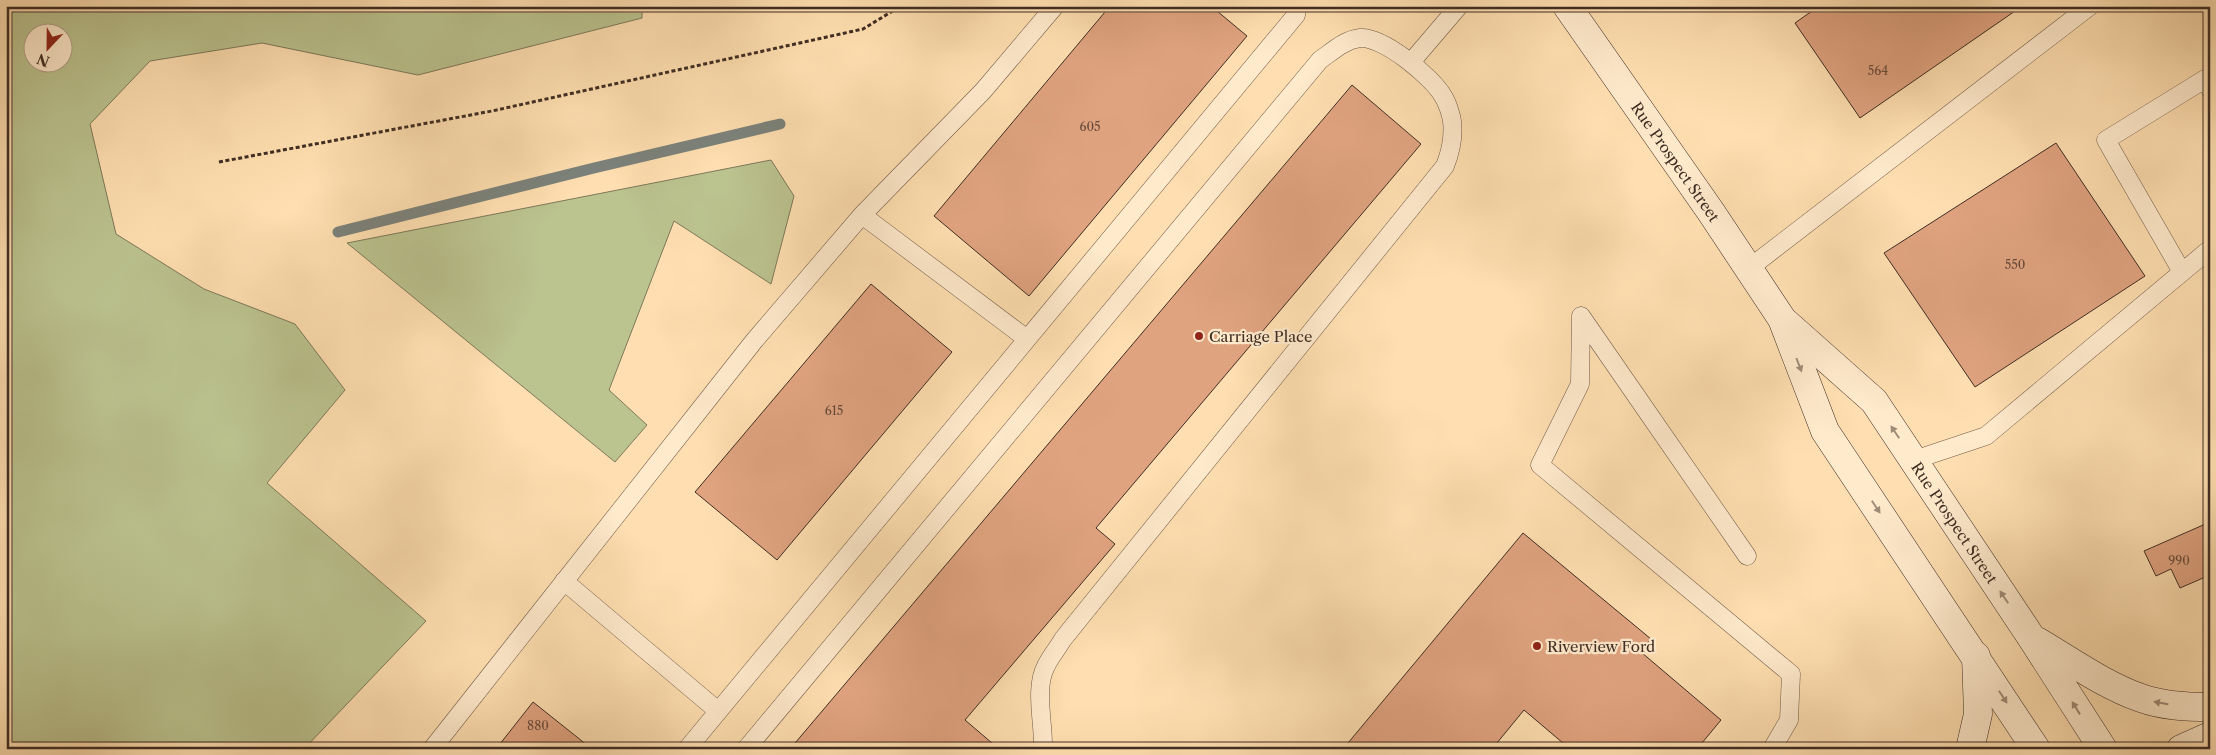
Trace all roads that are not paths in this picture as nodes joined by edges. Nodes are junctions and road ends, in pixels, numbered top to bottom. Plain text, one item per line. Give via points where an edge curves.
1 (1055, 6) edge
2 (1297, 6) edge
3 (1459, 6) edge
4 (1567, 6) edge
5 (2090, 6) edge
6 (1412, 62) junction
7 (2210, 90) edge
8 (862, 215) junction
9 (2210, 249) edge
10 (1748, 269) junction
11 (2182, 272) junction
12 (1782, 320) junction
13 (1028, 339) junction
14 (1914, 460) junction
15 (1747, 556) dead end
16 (564, 581) junction
17 (2032, 637) junction
18 (1976, 656) junction
19 (2210, 707) edge
20 (718, 711) junction
21 (2210, 736) edge
22 (432, 749) edge
23 (687, 749) edge
24 (746, 749) edge
25 (1043, 749) edge
26 (1772, 749) edge
27 (1970, 749) edge
28 (2036, 749) edge
29 (2102, 749) edge
30 (2181, 749) edge

1 - 8 lane via 983,91
2 - 13 lane via 1296,15
3 - 6 lane
4 - 10 main road, Rue Prospect Street
5 - 10 lane
6 - 24 lane via 1380,43 1362,38 1347,41 1320,60
6 - 25 lane via 1443,95 1452,120 1453,145 1445,166 1063,639 1045,667 1040,688
7 - 11 lane via 2205,78 2106,140
8 - 13 lane
8 - 16 lane via 754,341
9 - 11 lane
10 - 12 main road, Rue Prospect Street
11 - 14 lane via 1986,436
14 -> 12 main road, Rue Prospect Street via 1874,401
12 -> 18 main road, Rue Prospect Street via 1825,431
13 - 20 lane
17 -> 14 main road, Rue Prospect Street
15 - 26 lane via 1581,316 1580,384 1540,465 1791,674 1789,720
16 - 20 lane
16 - 22 lane
19 -> 17 main road via 2184,707 2141,698 2105,682
29 -> 17 main road, Rue Prospect Street
18 - 27 main road via 1978,714
18 -> 28 main road, Rue Prospect Street
20 - 23 lane
21 - 30 main road

